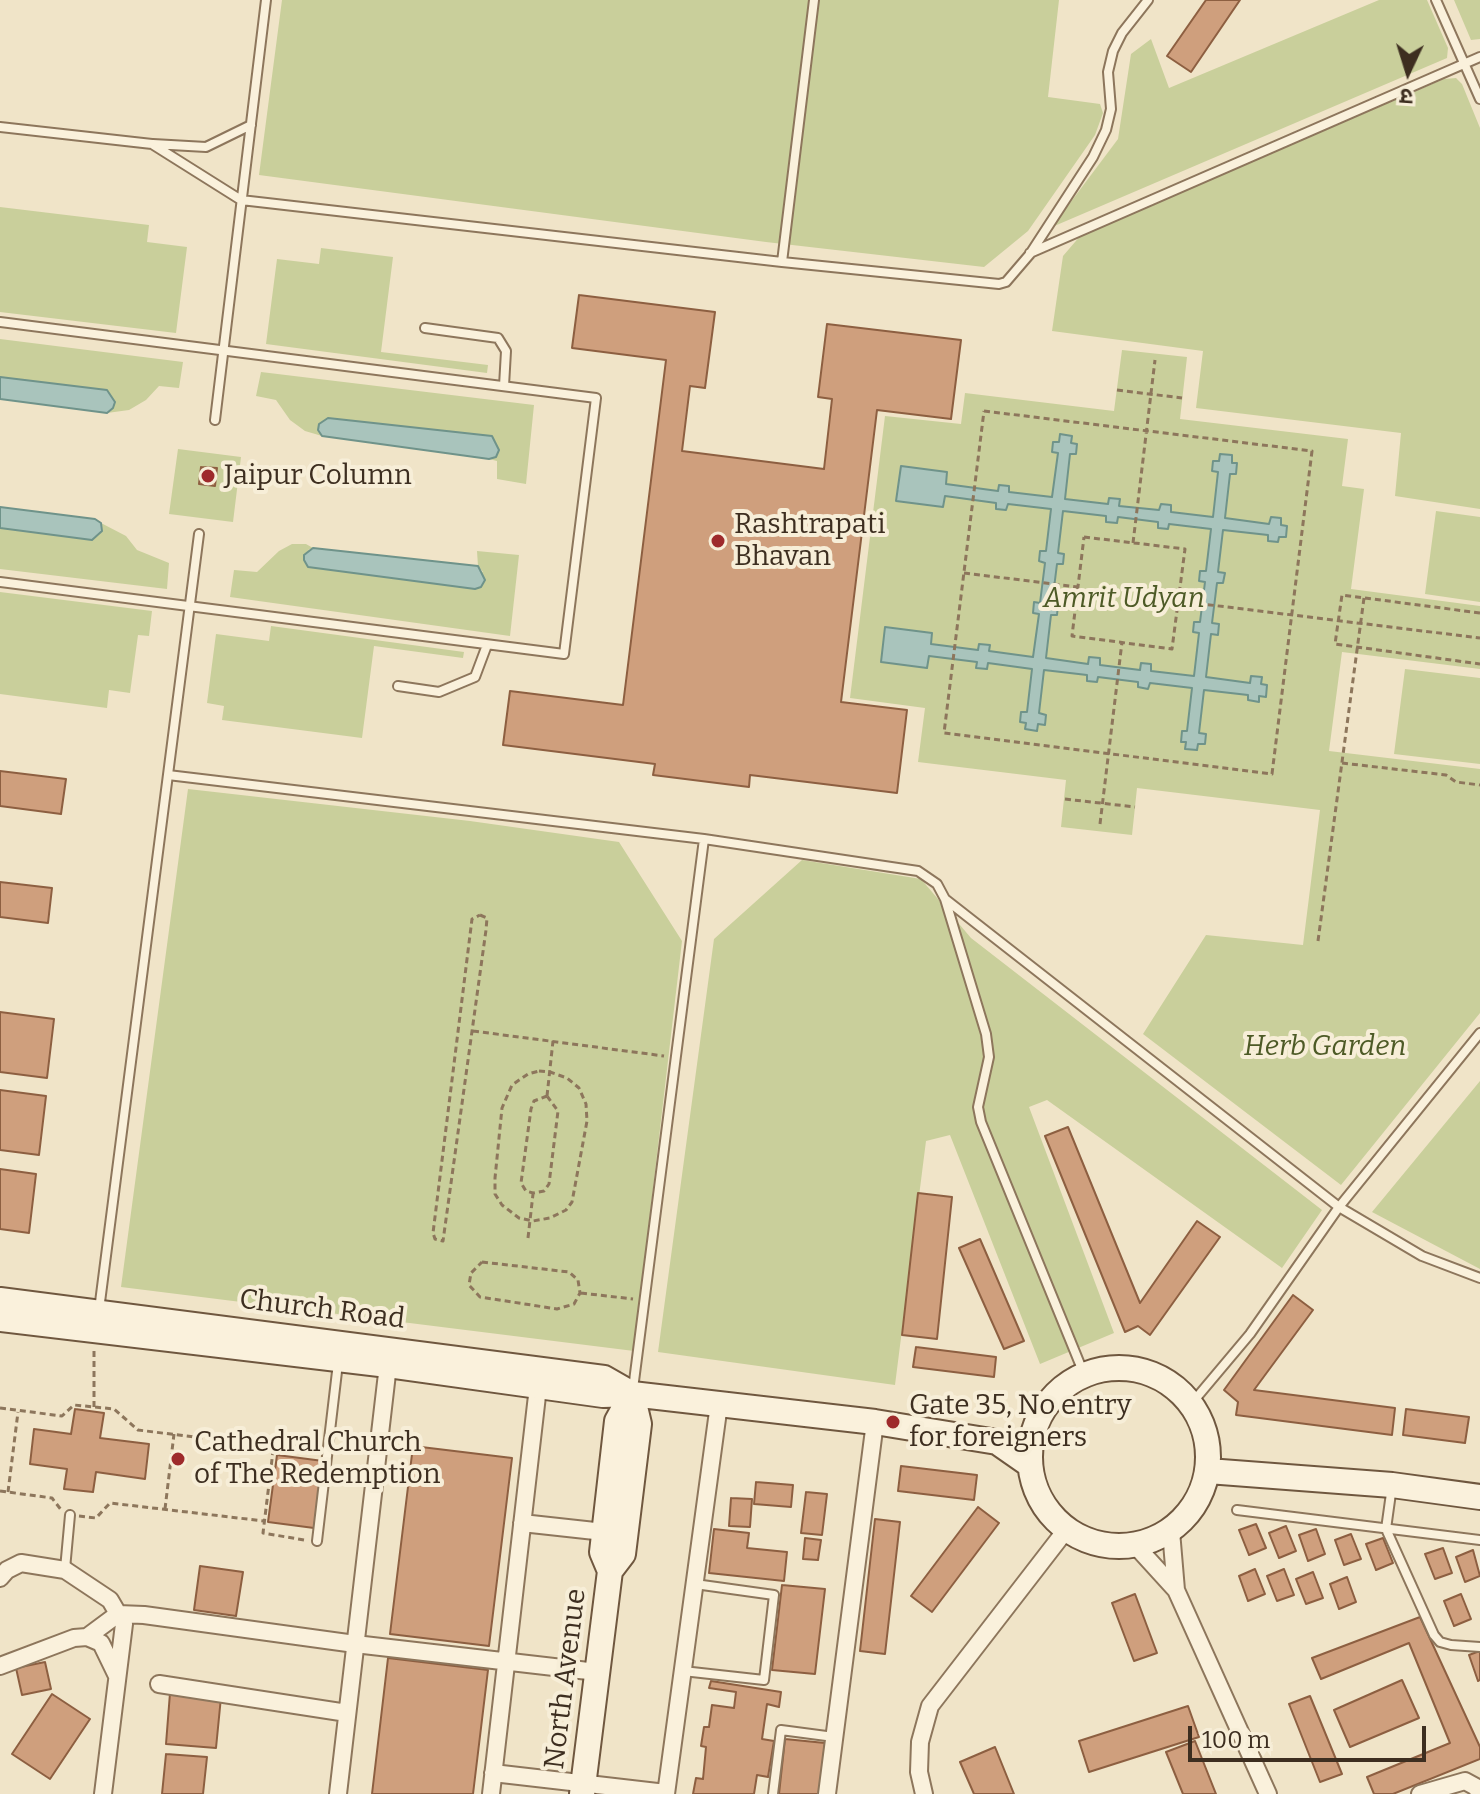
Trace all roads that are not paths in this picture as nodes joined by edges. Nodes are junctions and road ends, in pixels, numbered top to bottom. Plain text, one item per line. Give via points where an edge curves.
1 (266, 0) edge
2 (814, 0) edge
3 (1148, 0) edge
4 (1436, 0) edge
5 (1480, 57) edge
6 (1465, 61) junction
7 (1480, 99) edge
8 (251, 125) junction
9 (0, 127) edge
10 (152, 144) junction
11 (241, 200) junction
12 (1030, 254) junction
13 (782, 262) junction
14 (0, 322) edge
15 (425, 328) dead end
16 (223, 350) junction
17 (504, 386) junction
18 (215, 420) dead end
19 (199, 534) dead end
20 (0, 582) edge
21 (190, 606) junction
22 (487, 645) junction
23 (398, 686) dead end
24 (168, 775) junction
25 (704, 839) junction
26 (945, 899) junction
27 (1480, 1033) edge
28 (1339, 1207) junction
29 (1480, 1278) edge
30 (0, 1300) edge
31 (0, 1319) edge
32 (96, 1321) junction
33 (330, 1353) junction
34 (388, 1365) junction
35 (1084, 1374) junction
36 (538, 1387) junction
37 (632, 1394) junction
38 (1192, 1403) junction
39 (719, 1404) junction
40 (875, 1422) junction
41 (1033, 1428) junction
42 (997, 1442) junction
43 (1030, 1465) junction
44 (1208, 1471) junction
45 (1392, 1485) junction
46 (1480, 1497) edge
47 (1237, 1510) dead end
48 (70, 1515) road end
49 (522, 1523) junction
50 (1386, 1529) junction
51 (1066, 1530) junction
52 (1171, 1531) junction
53 (604, 1532) junction
54 (1480, 1540) edge
55 (317, 1541) road end
56 (1135, 1545) junction
57 (65, 1570) junction
58 (610, 1571) junction
59 (0, 1578) edge
60 (695, 1584) junction
61 (1176, 1590) junction
62 (118, 1614) junction
63 (87, 1637) junction
64 (355, 1644) junction
65 (1480, 1647) edge
66 (506, 1661) junction
67 (0, 1666) edge
68 (683, 1671) junction
69 (597, 1672) junction
70 (118, 1678) junction
71 (159, 1684) dead end
72 (347, 1713) junction
73 (834, 1737) junction
74 (493, 1773) junction
75 (583, 1789) edge
76 (666, 1793) edge
77 (103, 1794) edge
78 (338, 1794) edge
79 (491, 1794) edge
80 (773, 1794) edge
81 (827, 1794) edge
82 (924, 1794) edge
83 (1268, 1794) edge
84 (1420, 1794) edge
85 (1480, 1794) edge

1 - 8 lane
2 - 13 lane
3 - 12 lane via 1113,51 1106,130
4 - 6 lane
5 - 6 lane
6 - 7 lane
6 - 12 lane
8 - 10 lane via 206,147
8 - 11 lane
9 - 10 lane
10 - 11 lane
11 - 13 lane
11 - 16 lane
12 - 13 lane via 1006,282 992,285
14 - 16 lane
15 - 17 lane via 498,338 506,351
16 - 17 lane
16 - 18 lane
17 - 22 lane via 596,398 564,654
19 - 21 lane
20 - 21 lane
21 - 22 lane
21 - 24 lane
22 - 23 lane via 475,677 439,692
24 - 25 lane
24 - 32 lane
25 - 26 lane via 918,871 937,884
25 - 37 lane
26 - 28 lane
26 - 35 lane via 986,1034 989,1057 978,1107 981,1122
27 - 28 lane
28 - 29 lane via 1422,1256
28 - 38 lane via 1250,1334
30 - 32 street, Church Road
31 - 32 street, Church Road
32 - 33 street, Church Road
33 - 34 street, Church Road
33 - 37 street, Church Road via 604,1378
33 - 55 lane via 329,1451
34 - 36 street, Church Road
34 - 64 street
35 - 38 street via 1113,1367 1143,1370 1170,1382
35 - 41 street via 1053,1395
36 - 37 street, Church Road
36 - 49 street
37 - 39 street, Church Road
37 - 53 street, North Avenue via 617,1421
37 - 58 street, North Avenue via 639,1424 623,1554
38 - 44 street via 1208,1440
39 - 40 street, Church Road
39 - 60 street
40 - 42 street, Church Road
40 - 73 street
41 - 42 street
41 - 43 street
42 - 43 street, Church Road
43 - 51 street via 1043,1505
44 - 45 street
44 - 52 street via 1193,1509
45 - 46 street
45 - 50 lane
47 - 50 lane
48 - 57 lane
49 - 53 street
49 - 66 street
50 - 54 lane
50 - 65 lane via 1434,1635 1451,1645
51 - 56 street via 1099,1545
51 - 82 street via 930,1706 920,1742
52 - 56 street
52 - 61 street
53 - 58 street, North Avenue via 602,1552
56 - 61 street
57 - 59 street via 21,1563
57 - 62 street via 110,1600
58 - 69 street, North Avenue
60 - 68 street
60 - 68 lane via 774,1595 764,1680
61 - 83 street
62 - 63 street
62 - 64 street
62 - 70 street via 124,1624
63 - 67 street
63 - 70 street via 101,1643
64 - 66 street
64 - 72 street
66 - 69 street
66 - 74 street
68 - 76 street
69 - 75 street, North Avenue
70 - 77 street
71 - 72 street
72 - 78 street
73 - 80 lane via 781,1730
73 - 81 street
74 - 75 street
74 - 79 street
75 - 76 street
84 - 85 street via 1465,1781

